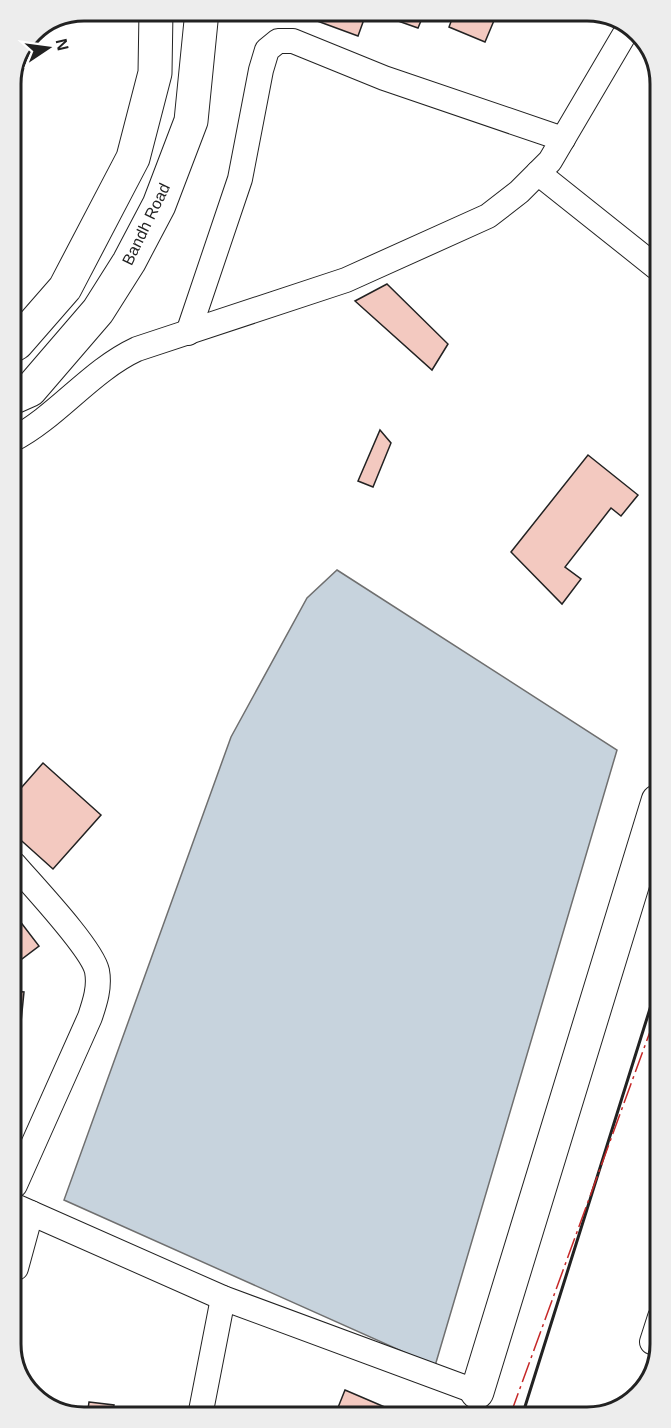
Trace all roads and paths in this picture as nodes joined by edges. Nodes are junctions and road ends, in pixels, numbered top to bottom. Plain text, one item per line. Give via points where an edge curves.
1 (156, 21) edge
2 (201, 21) edge
3 (625, 34) edge
4 (563, 139) junction
5 (538, 173) junction
6 (650, 262) edge
7 (188, 333) junction
8 (21, 338) edge
9 (21, 394) edge
10 (21, 434) edge
11 (650, 827) edge
12 (21, 872) edge
13 (21, 1172) edge
14 (23, 1210) edge
15 (21, 1227) edge
16 (223, 1298) junction
17 (477, 1392) joint
18 (202, 1407) edge

1 - 8 main road via 155,73 133,158 64,288
2 - 9 main road, Bandh Road via 190,121 159,205 98,311 30,390
3 - 4 street
4 - 5 street
4 - 7 street via 384,78 293,41 278,41 267,50 240,179
5 - 6 street
5 - 7 street via 488,216 346,280
7 - 10 street via 121,357
11 - 17 main road
12 - 13 street via 84,948 97,970 98,993
14 - 15 street
14 - 16 street
16 - 17 street
16 - 18 street

